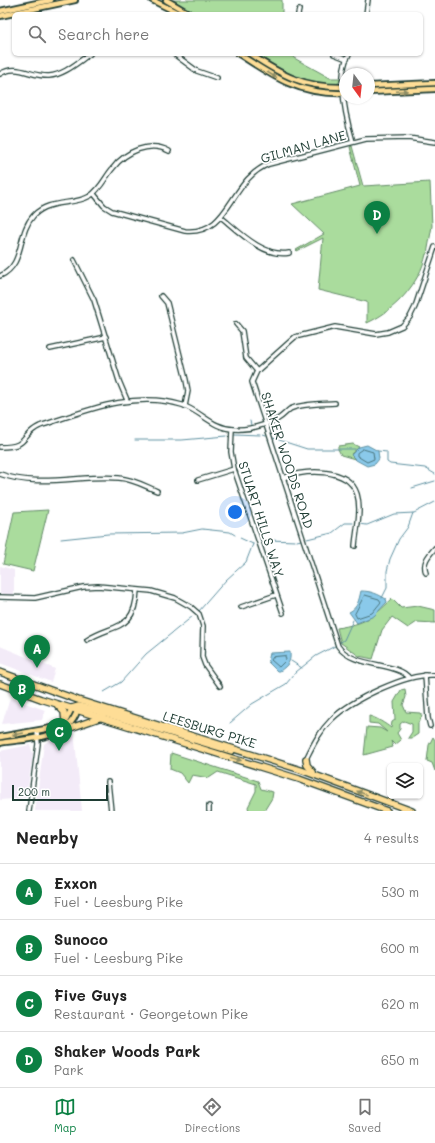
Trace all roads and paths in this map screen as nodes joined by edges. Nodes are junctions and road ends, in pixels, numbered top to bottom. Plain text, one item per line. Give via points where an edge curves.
1 (51, 0) edge
2 (75, 0) edge
3 (152, 0) edge
4 (166, 0) edge
5 (368, 0) edge
6 (0, 11) edge
7 (19, 12) edge
8 (176, 12) edge
9 (187, 12) edge
10 (366, 12) edge
11 (12, 13) edge
12 (0, 16) edge
13 (87, 56) edge
14 (177, 56) edge
15 (242, 56) edge
16 (253, 56) edge
17 (339, 56) edge
18 (349, 56) edge
19 (347, 59) junction
20 (344, 68) edge
21 (0, 74) edge
22 (217, 78) dead end
23 (435, 83) edge
24 (375, 86) edge
25 (339, 87) edge
26 (435, 89) edge
27 (375, 92) edge
28 (339, 93) edge
29 (345, 104) edge
30 (353, 142) junction
31 (435, 142) edge
32 (169, 151) dead end
33 (94, 194) junction
34 (221, 217) junction
35 (435, 247) edge
36 (289, 253) dead end
37 (74, 260) dead end
38 (0, 276) edge
39 (161, 296) dead end
40 (236, 324) dead end
41 (106, 337) junction
42 (50, 349) dead end
43 (257, 371) junction
44 (127, 400) junction
45 (335, 403) dead end
46 (185, 406) junction
47 (265, 424) junction
48 (232, 429) junction
49 (0, 447) edge
50 (234, 469) junction
51 (0, 474) edge
52 (283, 478) junction
53 (198, 480) dead end
54 (158, 490) dead end
55 (355, 546) dead end
56 (435, 548) edge
57 (426, 574) dead end
58 (137, 590) junction
59 (276, 595) junction
60 (0, 597) edge
61 (241, 608) dead end
62 (283, 613) dead end
63 (87, 640) dead end
64 (0, 672) edge
65 (425, 675) junction
66 (435, 675) edge
67 (409, 678) junction
68 (0, 684) edge
69 (220, 686) dead end
70 (78, 700) junction
71 (52, 702) junction
72 (76, 708) junction
73 (102, 717) junction
74 (65, 722) junction
75 (430, 726) dead end
76 (37, 731) junction
77 (62, 731) junction
78 (38, 736) junction
79 (0, 737) edge
80 (0, 743) edge
81 (262, 757) junction
82 (306, 759) junction
83 (292, 767) junction
84 (315, 775) junction
85 (108, 782) dead end
86 (209, 806) dead end
87 (29, 811) edge
88 (111, 811) edge
89 (209, 811) edge
90 (387, 811) edge
91 (412, 811) edge

1 - 6 main road
2 - 7 main road
3 - 8 main road
4 - 9 main road
5 - 10 street
11 - 12 main road
13 - 21 street via 53,75 16,69
14 - 22 street via 197,71
15 -> 28 main road via 276,78 298,87 316,92
16 - 25 main road via 291,79 315,86
17 - 19 street
18 - 19 street
19 - 20 street
23 - 24 main road
27 -> 26 main road
29 - 30 street
30 - 31 street, GILMAN LANE via 400,138
30 - 34 street, GILMAN LANE via 269,164 256,170 242,184
32 - 33 street via 162,147 152,147 128,154 112,168
33 - 34 street, GILMAN LANE via 112,211 185,231 206,228
33 - 38 street via 48,206 35,214 25,228 16,263
34 - 36 street via 257,244 278,253
35 - 43 street via 415,307 402,326 382,334 339,326 301,335 289,341
37 - 41 street via 94,300
39 - 46 street via 167,303 186,380 188,391
40 - 43 street via 242,331 246,358
41 - 42 street
41 - 44 street
43 - 47 street, SHAKER WOODS ROAD via 253,385
44 - 46 street via 162,400
44 - 49 street via 40,426 18,445
45 - 47 street via 294,408
46 - 48 street via 213,423
47 - 48 street
47 - 52 street, SHAKER WOODS ROAD
48 - 50 street, STUART HILLS WAY via 231,452
50 - 53 street
50 - 59 street, STUART HILLS WAY
51 - 54 street via 24,480 121,478
52 - 55 street via 301,472 316,472 340,476 351,484 358,500
52 - 67 street, SHAKER WOODS ROAD via 339,648 348,656 402,671
56 - 57 street via 426,561
58 - 60 street via 98,586 36,598
58 - 63 street via 135,607 124,623
58 - 69 street via 175,598 199,614 203,626 202,657
59 - 61 street
59 - 62 street, STUART HILLS WAY
64 - 70 highway, LEESBURG PIKE
65 - 66 street
65 - 67 street
65 - 75 street
67 - 82 street via 360,700 337,715 317,738
68 - 71 highway, LEESBURG PIKE
70 - 72 main road
70 - 81 highway, LEESBURG PIKE
71 - 72 highway, LEESBURG PIKE
71 - 74 highway via 64,710
72 - 73 highway, LEESBURG PIKE
72 - 74 main road
72 - 77 main road via 72,722
72 - 81 highway
73 - 77 highway
73 -> 90 highway, LEESBURG PIKE via 299,778
74 - 76 main road via 57,727
76 - 78 street
76 -> 79 main road
77 - 78 main road
78 - 80 main road
78 - 87 street
81 - 83 highway, LEESBURG PIKE
82 - 83 highway
82 - 84 highway via 307,767
83 - 84 highway, LEESBURG PIKE
91 -> 84 highway, LEESBURG PIKE
85 - 88 street
86 - 89 street

